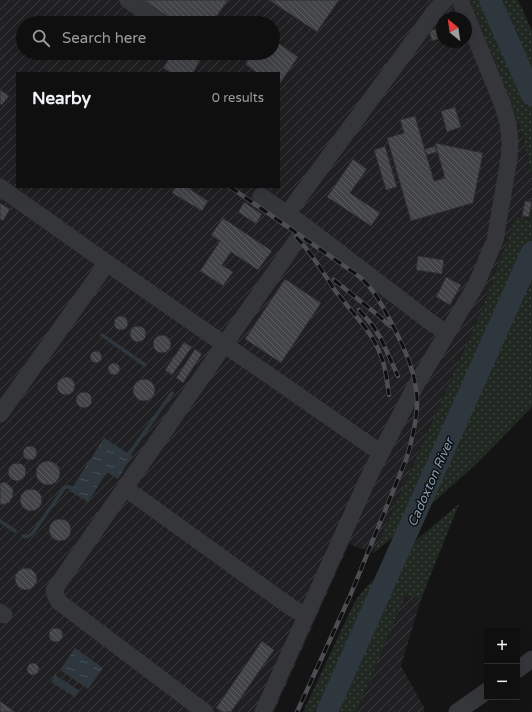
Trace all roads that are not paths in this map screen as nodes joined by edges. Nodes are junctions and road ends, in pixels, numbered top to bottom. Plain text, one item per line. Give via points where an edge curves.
1 (128, 0) edge
2 (445, 0) edge
3 (460, 0) edge
4 (151, 16) edge
5 (0, 187) edge
6 (261, 196) dead end
7 (287, 214) junction
8 (306, 227) junction
9 (107, 263) junction
10 (447, 333) junction
11 (225, 345) junction
12 (0, 414) edge
13 (381, 453) junction
14 (125, 488) junction
15 (307, 615) junction
16 (532, 659) edge
17 (520, 668) edge
18 (484, 693) edge
19 (205, 712) edge
20 (263, 712) edge
21 (457, 712) edge

1 - 4 lane
2 - 7 lane via 434,11
3 - 10 lane via 506,113 510,143 495,240 476,285
5 - 9 lane
6 - 7 lane
7 - 8 lane
8 - 10 lane
8 - 11 lane
9 - 11 lane
9 - 12 lane
10 - 13 lane via 416,385
11 - 13 lane
11 - 14 lane
13 - 15 lane
14 - 15 lane via 289,606
14 - 19 lane via 56,586 55,594 59,602
15 - 20 lane
16 - 17 lane
18 - 21 lane

